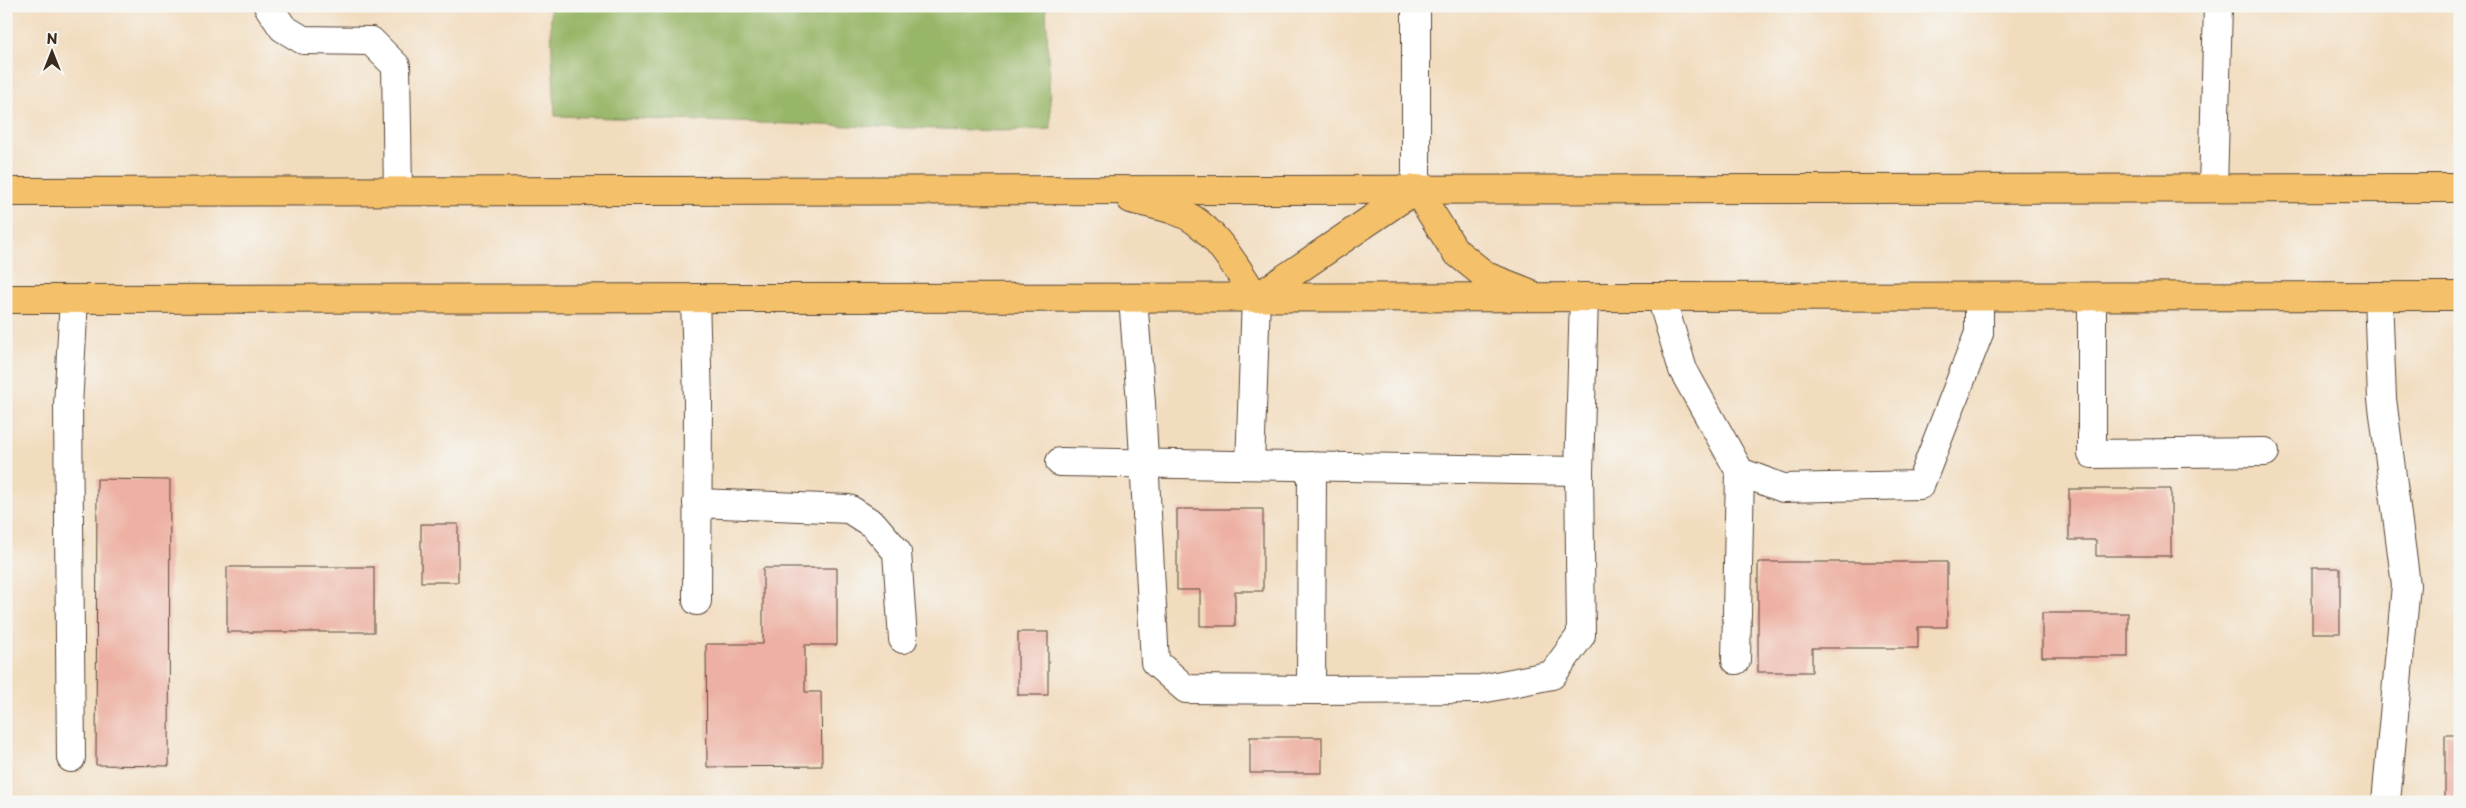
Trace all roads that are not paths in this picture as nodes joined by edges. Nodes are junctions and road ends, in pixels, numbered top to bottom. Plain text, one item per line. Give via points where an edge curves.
1 (268, 6) edge
2 (1416, 6) edge
3 (2218, 6) edge
4 (2213, 188) junction
5 (2460, 188) edge
6 (1097, 190) junction
7 (1416, 190) junction
8 (398, 191) junction
9 (6, 192) edge
10 (1979, 296) junction
11 (2092, 296) junction
12 (2378, 296) junction
13 (2460, 296) edge
14 (1540, 297) junction
15 (1584, 297) junction
16 (1661, 297) junction
17 (695, 298) junction
18 (1132, 298) junction
19 (1256, 298) junction
20 (6, 299) edge
21 (74, 299) junction
22 (2265, 452) dead end
23 (1060, 462) dead end
24 (1144, 463) junction
25 (1250, 465) junction
26 (1312, 466) junction
27 (1579, 471) junction
28 (1740, 472) junction
29 (697, 503) junction
30 (697, 601) dead end
31 (903, 639) dead end
32 (1736, 660) dead end
33 (1311, 690) junction
34 (71, 758) dead end
35 (2386, 802) edge

1 - 8 lane via 283,28 303,40 371,41 396,66
2 - 7 lane
3 - 4 lane
4 - 5 main road
4 - 7 main road
6 - 7 main road
6 - 8 main road
6 - 19 main road via 1175,211 1196,221 1225,251
7 - 14 main road via 1455,251 1486,276
7 - 19 main road
8 - 9 main road
10 - 11 main road
10 - 16 main road
10 - 28 lane via 1979,333 1920,485 1783,488
11 - 12 main road
11 - 22 lane via 2092,454
12 - 13 main road
12 - 35 lane via 2382,399 2406,585
14 - 15 main road
14 - 19 main road
15 - 16 main road
15 - 27 lane
16 - 28 lane via 1683,370
17 - 18 main road
17 - 21 main road
17 - 29 lane
18 - 19 main road
18 - 24 lane
19 - 25 lane
20 - 21 main road
21 - 34 lane via 68,406
23 - 24 lane
24 - 25 lane
24 - 33 lane via 1155,662 1186,689
25 - 26 lane
26 - 27 lane
26 - 33 lane
27 - 33 lane via 1581,635 1552,675 1481,689
28 - 32 lane
29 - 30 lane
29 - 31 lane via 849,509 874,525 897,552

